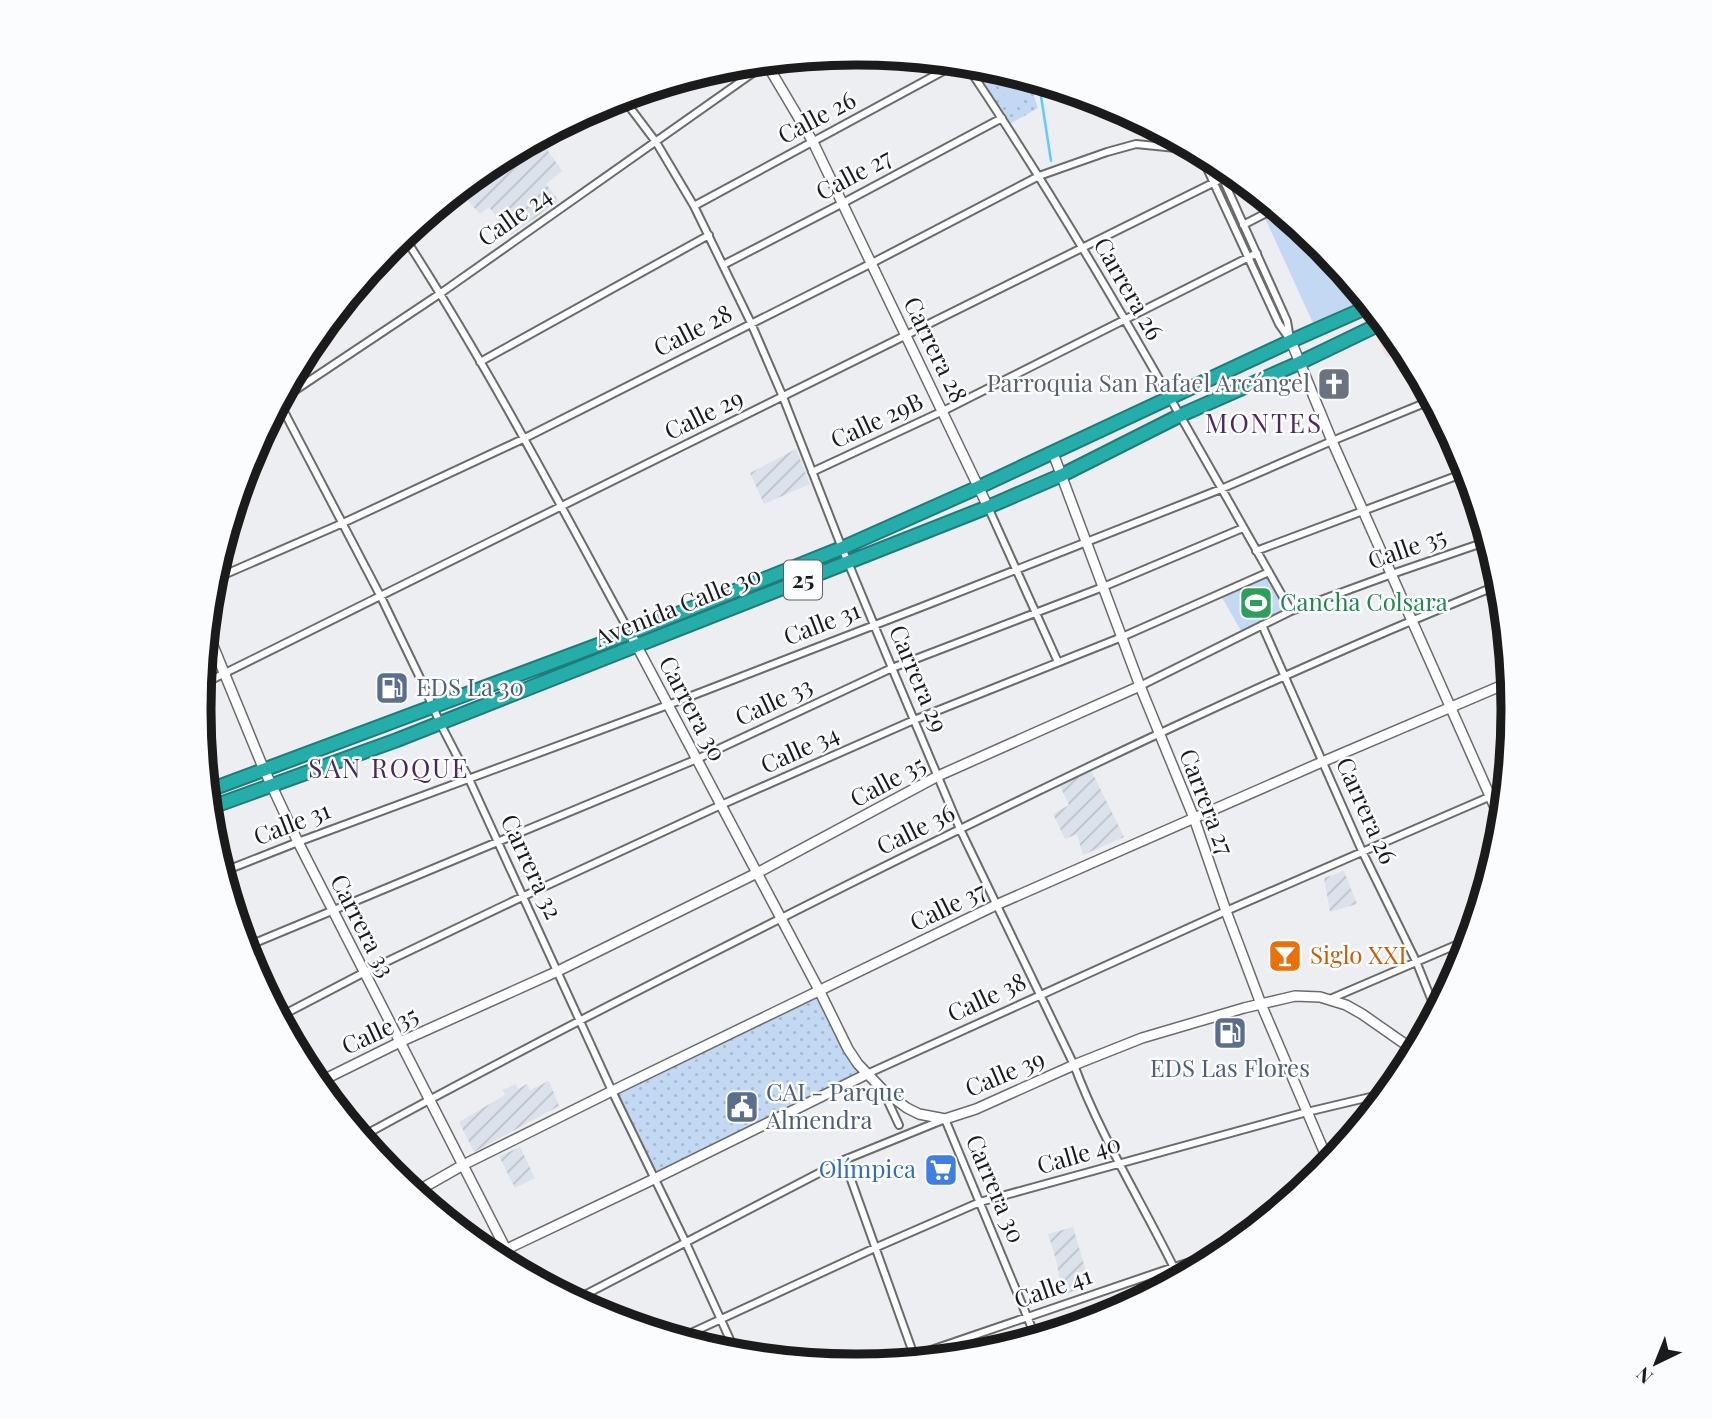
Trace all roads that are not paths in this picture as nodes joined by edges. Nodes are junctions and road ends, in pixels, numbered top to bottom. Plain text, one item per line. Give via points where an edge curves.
1 (772, 70) edge
2 (944, 71) edge
3 (751, 73) edge
4 (973, 76) edge
5 (629, 106) edge
6 (1002, 118) junction
7 (656, 142) junction
8 (813, 142) junction
9 (1173, 148) edge
10 (1205, 168) edge
11 (1039, 176) junction
12 (1222, 179) edge
13 (1224, 180) edge
14 (1213, 183) junction
15 (843, 204) junction
16 (694, 206) junction
17 (1266, 213) edge
18 (1244, 225) junction
19 (1236, 230) junction
20 (709, 235) junction
21 (410, 245) edge
22 (1083, 248) junction
23 (1257, 253) junction
24 (1248, 257) junction
25 (872, 263) junction
26 (723, 265) junction
27 (441, 293) junction
28 (1362, 310) edge
29 (1124, 320) junction
30 (751, 323) junction
31 (1375, 326) edge
32 (906, 335) junction
33 (1290, 341) junction
34 (480, 362) junction
35 (1299, 363) junction
36 (297, 389) edge
37 (783, 397) junction
38 (1169, 399) junction
39 (1423, 404) edge
40 (943, 411) junction
41 (285, 412) edge
42 (1179, 416) junction
43 (525, 438) junction
44 (1332, 441) junction
45 (1054, 453) junction
46 (812, 472) junction
47 (1062, 475) junction
48 (1457, 476) edge
49 (979, 487) junction
50 (1221, 489) junction
51 (561, 507) junction
52 (988, 507) junction
53 (1364, 512) junction
54 (343, 523) junction
55 (1243, 528) junction
56 (1086, 541) junction
57 (1479, 544) edge
58 (842, 548) junction
59 (1256, 551) junction
60 (848, 562) junction
61 (1016, 569) junction
62 (1269, 572) junction
63 (226, 574) edge
64 (1392, 574) junction
65 (1103, 587) junction
66 (1489, 589) edge
67 (381, 597) junction
68 (1291, 611) junction
69 (1036, 614) junction
70 (1412, 620) junction
71 (874, 624) junction
72 (1262, 625) junction
73 (630, 633) junction
74 (1122, 637) junction
75 (637, 646) junction
76 (215, 649) edge
77 (1058, 662) junction
78 (892, 668) junction
79 (225, 674) junction
80 (1285, 676) junction
81 (212, 680) edge
82 (1140, 686) junction
83 (1500, 686) edge
84 (668, 705) junction
85 (433, 706) junction
86 (1451, 707) junction
87 (914, 720) junction
88 (440, 723) junction
89 (1158, 733) junction
90 (696, 759) junction
91 (1322, 762) junction
92 (265, 771) junction
93 (938, 776) junction
94 (469, 779) junction
95 (271, 785) junction
96 (216, 788) edge
97 (1495, 794) edge
98 (1490, 796) junction
99 (219, 804) edge
100 (1493, 804) edge
101 (721, 805) junction
102 (1194, 818) junction
103 (960, 829) junction
104 (498, 841) junction
105 (298, 842) junction
106 (1362, 851) junction
107 (231, 868) edge
108 (757, 873) junction
109 (524, 896) junction
110 (996, 905) junction
111 (332, 910) junction
112 (1226, 911) junction
113 (781, 918) junction
114 (255, 943) edge
115 (1457, 944) edge
116 (1416, 961) junction
117 (558, 971) junction
118 (365, 972) junction
119 (819, 990) junction
120 (1040, 994) junction
121 (1329, 999) junction
122 (1431, 1000) edge
123 (1261, 1004) junction
124 (287, 1013) edge
125 (579, 1020) junction
126 (400, 1042) junction
127 (1406, 1045) edge
128 (1074, 1065) junction
129 (867, 1074) junction
130 (327, 1078) edge
131 (612, 1091) junction
132 (884, 1091) junction
133 (1372, 1097) edge
134 (429, 1100) junction
135 (1307, 1112) junction
136 (945, 1119) junction
137 (899, 1125) dead end
138 (369, 1133) edge
139 (1324, 1152) edge
140 (844, 1160) junction
141 (1118, 1164) junction
142 (463, 1165) junction
143 (654, 1179) junction
144 (424, 1187) edge
145 (981, 1202) junction
146 (686, 1243) junction
147 (877, 1247) junction
148 (506, 1249) junction
149 (507, 1252) edge
150 (1185, 1264) edge
151 (1174, 1267) junction
152 (586, 1295) edge
153 (1027, 1317) junction
154 (720, 1320) junction
155 (1032, 1329) edge
156 (692, 1333) edge
157 (731, 1342) edge
158 (939, 1349) edge
159 (913, 1352) edge

1 - 8 street, Carrera 28
2 - 8 street, Calle 26
3 - 7 street, Calle 24
4 - 6 street, Carrera 26
5 - 7 street, Carrera 29
6 - 11 street, Carrera 26
6 - 15 street, Calle 27
7 - 16 street, Carrera 29
7 - 27 street, Calle 24
8 - 15 street, Carrera 28
8 - 16 street, Calle 26
9 - 11 street, Calle 28 via 1136,144
10 - 14 street
11 - 22 street, Carrera 26
11 - 25 street, Calle 28
12 - 14 street, Calle 29
13 - 18 street
14 - 19 street
14 - 22 street, Calle 29
15 - 25 street, Carrera 28
15 - 26 street, Calle 27
16 - 20 street, Carrera 29
17 - 18 street
18 - 19 street
18 - 23 street
19 - 24 street
20 - 26 street, Carrera 29
20 - 34 street
21 - 27 street, Carrera 30
22 - 29 street, Carrera 26
22 - 32 street, Calle 29
23 - 24 street, Calle 29B
23 - 33 street via 1287,321
24 - 29 street, Calle 29B
24 - 33 street
25 - 30 street, Calle 28
25 - 32 street, Carrera 28
26 - 30 street, Carrera 29
27 - 34 street, Carrera 30
27 - 36 street, Calle 24
28 - 33 highway, Avenida Calle 30 / 25
29 - 38 street, Carrera 26
29 - 40 street, Calle 29B
30 - 37 street, Carrera 29
30 - 43 street, Calle 28
31 - 35 highway, Avenida Calle 30 / 25
32 - 37 street, Calle 29
32 - 40 street, Carrera 28
33 - 35 street
33 - 38 highway, Avenida Calle 30 / 25
34 - 43 street, Carrera 30
35 - 42 highway, Avenida Calle 30 / 25
35 - 44 street
37 - 46 street, Carrera 29
37 - 51 street, Calle 29
38 - 42 street, Carrera 26
38 - 45 highway, Avenida Calle 30 / 25
39 - 44 street, Calle 31
40 - 46 street, Calle 29B
40 - 49 street, Carrera 28
41 - 54 street, Carrera 32
42 - 47 highway, Avenida Calle 30 / 25
42 - 50 street, Carrera 26
43 - 51 street, Carrera 30
43 - 54 street, Calle 28
44 - 50 street, Calle 31
44 - 53 street
45 - 47 street, Carrera 27
45 - 49 highway, Avenida Calle 30 / 25
46 - 58 street, Carrera 29
47 - 52 highway, Avenida Calle 30 / 25
47 - 56 street, Carrera 27
48 - 53 street
49 - 52 street, Carrera 28
49 - 58 highway, Avenida Calle 30 / 25
50 - 55 street, Carrera 26
50 - 56 street, Calle 31
51 - 67 street, Calle 29
51 - 73 street, Carrera 30
52 - 60 highway, Avenida Calle 30 / 25
52 - 61 street, Carrera 28
53 - 59 street
53 - 64 street
54 - 63 street, Calle 28
54 - 67 street, Carrera 32
55 - 59 street, Carrera 26
55 - 65 street, Calle 33
56 - 61 street, Calle 31
56 - 65 street, Carrera 27
57 - 64 street, Calle 35
58 - 60 street, Carrera 29
58 - 73 highway, Avenida Calle 30 / 25
59 - 62 street, Carrera 26
60 - 71 street, Carrera 29
60 - 75 highway, Avenida Calle 30 / 25
61 - 69 street, Carrera 28
61 - 71 street, Calle 31
62 - 68 street, Carrera 26
62 - 74 street, Calle 34
64 - 68 street, Calle 35
64 - 70 street
65 - 69 street, Calle 33
65 - 74 street, Carrera 27
66 - 70 street, Calle 36
67 - 79 street, Calle 29
67 - 85 street, Carrera 32
68 - 72 street, Calle 35
69 - 77 street, Carrera 28
69 - 78 street, Calle 33
70 - 80 street, Calle 36
70 - 86 street
71 - 78 street, Carrera 29
71 - 84 street, Calle 31
72 - 80 street, Carrera 26
72 - 82 street, Calle 35
73 - 75 street, Carrera 30
73 - 85 highway, Avenida Calle 30 / 25
74 - 77 street, Calle 34
74 - 82 street, Carrera 27
75 - 84 street, Carrera 30
75 - 88 highway, Avenida Calle 30 / 25
76 - 79 street, Carrera 33
77 - 87 street, Calle 34
78 - 87 street, Carrera 29
78 - 90 street, Calle 33
79 - 81 street, Calle 29
79 - 92 street, Carrera 33
80 - 89 street, Calle 36
80 - 91 street, Carrera 26
82 - 89 street, Carrera 27
82 - 93 street, Calle 35
83 - 86 street, Calle 37
84 - 90 street, Carrera 30
84 - 94 street, Calle 31
85 - 88 street, Carrera 32
85 - 92 highway, Avenida Calle 30 / 25
86 - 91 street, Calle 37
86 - 98 street
87 - 93 street, Carrera 29
87 - 101 street, Calle 34
88 - 94 street, Carrera 32
88 - 95 highway, Avenida Calle 30 / 25
89 - 102 street, Carrera 27
89 - 103 street, Calle 36
90 - 101 street, Carrera 30
90 - 104 street, Calle 33
91 - 102 street, Calle 37
91 - 106 street, Carrera 26
92 - 95 street, Carrera 33
92 - 96 highway, Avenida Calle 30 / 25
93 - 103 street, Carrera 29
93 - 108 street, Calle 35
94 - 104 street, Carrera 32
94 - 105 street, Calle 31
95 - 99 highway, Avenida Calle 30 / 25
95 - 105 street, Carrera 33
97 - 98 street, Calle 38
98 - 100 street
98 - 106 street, Calle 38
101 - 108 street, Carrera 30
101 - 109 street, Calle 34
102 - 110 street, Calle 37
102 - 112 street, Carrera 27
103 - 110 street, Carrera 29
103 - 113 street, Calle 36
104 - 109 street, Carrera 32
104 - 111 street, Calle 33
105 - 107 street, Calle 31
105 - 111 street, Carrera 33
106 - 112 street, Calle 38
106 - 116 street, Carrera 26
108 - 113 street, Carrera 30
108 - 117 street, Calle 35
109 - 117 street, Carrera 32
109 - 118 street, Calle 34
110 - 119 street, Calle 37
110 - 120 street, Carrera 29
111 - 114 street, Calle 33
111 - 118 street, Carrera 33
112 - 120 street, Calle 38
112 - 123 street, Carrera 27
113 - 119 street, Carrera 30
113 - 125 street, Calle 36
115 - 116 street, Calle 39
116 - 121 street, Calle 39
116 - 122 street, Carrera 26
117 - 125 street, Carrera 32
117 - 126 street, Calle 35
118 - 124 street, Calle 34
118 - 126 street, Carrera 33
119 - 129 street, Carrera 30 via 848,1049
119 - 131 street, Calle 37
120 - 128 street, Carrera 29
120 - 129 street, Calle 38
121 - 123 street, Calle 39 via 1295,996
121 - 127 street via 1362,1014
123 - 128 street, Calle 39 via 1142,1038
123 - 135 street, Carrera 27
125 - 131 street, Carrera 32
125 - 134 street, Calle 36
126 - 130 street, Calle 35
126 - 134 street, Carrera 33
128 - 136 street, Calle 39
128 - 141 street, Carrera 29
129 - 132 street, Carrera 30
129 - 143 street, Calle 38
131 - 142 street, Calle 37
131 - 143 street, Carrera 32
132 - 136 street, Carrera 30 via 919,1114
132 - 137 street, Carrera 30
133 - 135 street, Calle 40
134 - 138 street, Calle 36
134 - 142 street, Carrera 33
135 - 139 street, Carrera 27
135 - 141 street, Calle 40
136 - 140 street, Calle 39
136 - 145 street, Carrera 30
140 - 146 street, Calle 39
140 - 147 street
141 - 145 street, Calle 40
141 - 151 street, Carrera 29
142 - 144 street, Calle 37
142 - 148 street, Carrera 33
143 - 146 street, Carrera 32
143 - 148 street, Calle 38
145 - 147 street, Calle 40
145 - 153 street, Carrera 30
146 - 152 street, Calle 39
146 - 154 street, Carrera 32
147 - 154 street, Calle 40
147 - 159 street
148 - 149 street, Carrera 33
150 - 151 street, Calle 41
151 - 153 street, Calle 41
153 - 155 street, Carrera 30
153 - 158 street, Calle 41
154 - 156 street, Calle 40
154 - 157 street, Carrera 32

